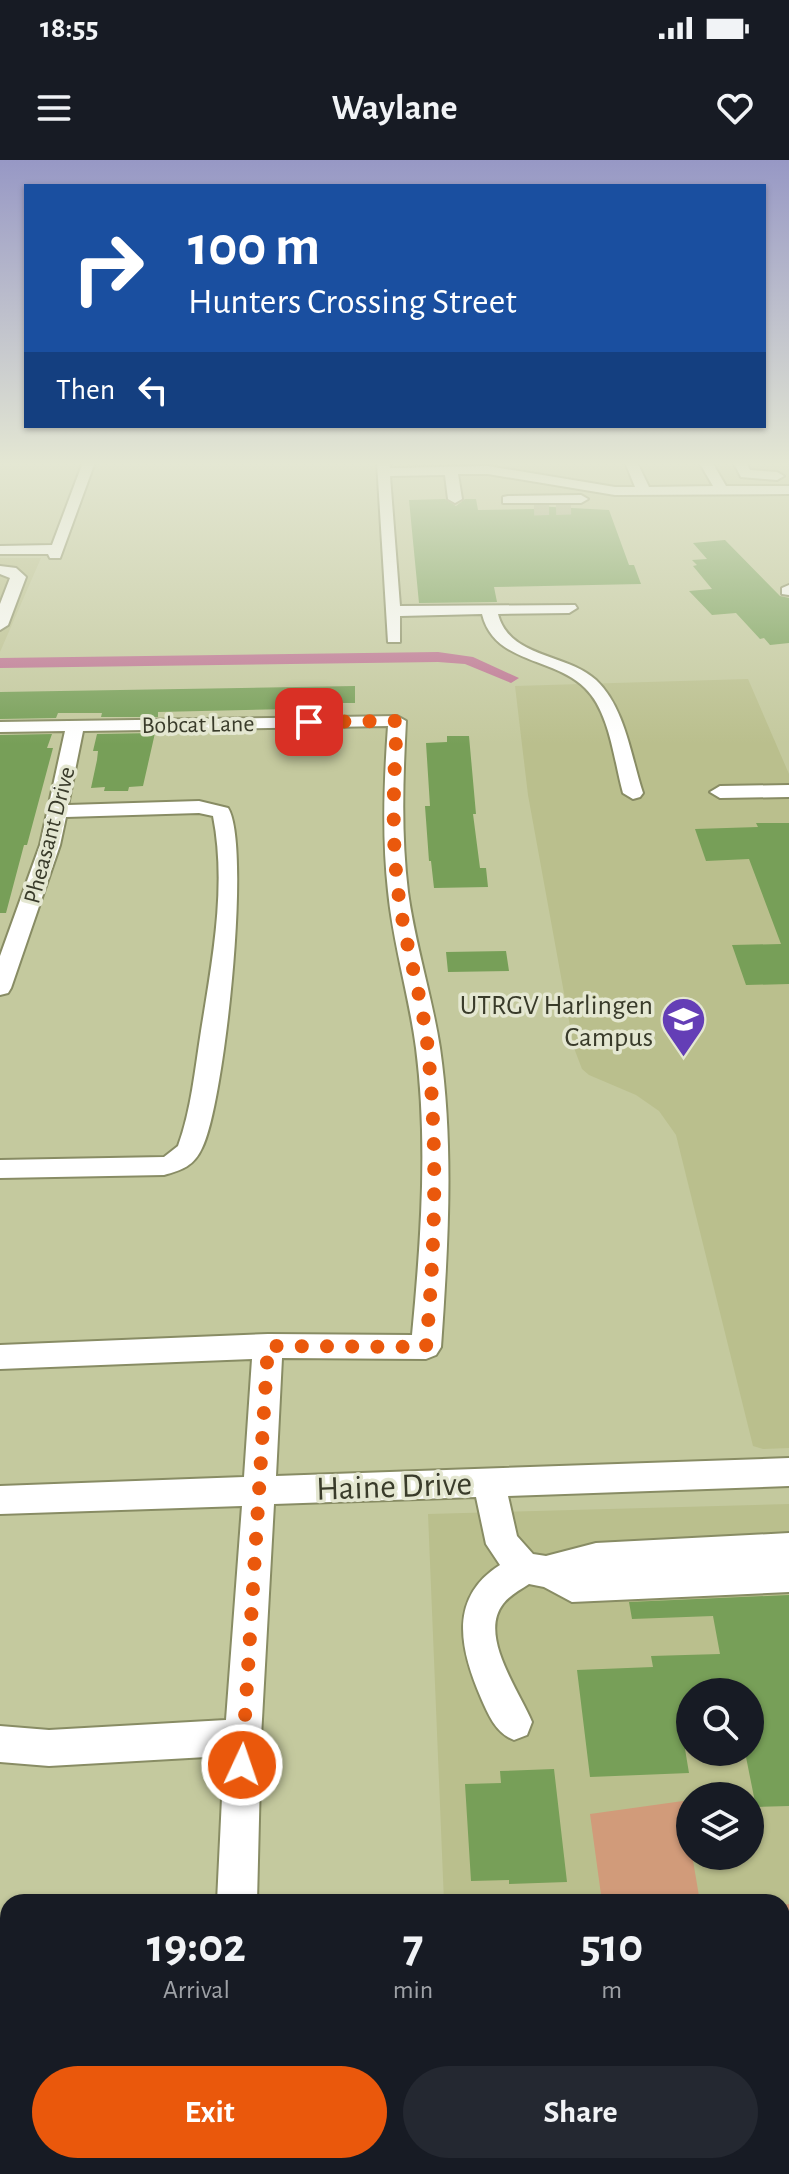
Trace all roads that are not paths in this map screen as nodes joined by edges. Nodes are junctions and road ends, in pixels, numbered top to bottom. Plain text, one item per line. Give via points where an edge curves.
1 (389, 556) edge
2 (4, 570) edge
3 (569, 608) dead end
4 (489, 609) junction
5 (392, 611) junction
6 (0, 625) edge
7 (394, 639) dead end
8 (75, 726) junction
9 (0, 727) edge
10 (789, 791) edge
11 (720, 792) dead end
12 (633, 793) dead end
13 (59, 811) junction
14 (0, 988) edge
15 (0, 1169) edge
16 (268, 1346) junction
17 (0, 1357) edge
18 (789, 1472) edge
19 (490, 1482) junction
20 (261, 1490) junction
21 (0, 1500) edge
22 (789, 1548) edge
23 (537, 1570) junction
24 (789, 1576) edge
25 (514, 1722) dead end
26 (243, 1737) junction
27 (0, 1744) edge
28 (237, 1894) edge

1 - 5 street
2 - 6 street via 18,577
3 - 4 street
4 - 5 street
4 - 12 street via 497,636 575,672 598,691
5 - 7 street
8 - 9 street, Bobcat Lane
8 - 13 street, Pheasant Drive
8 - 16 street, Bobcat Lane via 397,721 393,801 398,892 428,1049 433,1138 433,1263 426,1347
10 - 11 street
13 - 14 street, Pheasant Drive
13 - 15 street via 199,807 221,812 228,911 212,1041 192,1143 178,1162
16 - 17 street
16 - 20 street
18 - 19 street, Haine Drive
19 - 20 street, Haine Drive
19 - 23 street via 503,1544
20 - 21 street, Haine Drive
20 - 26 street
22 - 23 street via 596,1558
23 - 24 street via 572,1586
23 - 25 street via 489,1595 477,1633 497,1697
26 - 27 street via 49,1748
26 - 28 street

